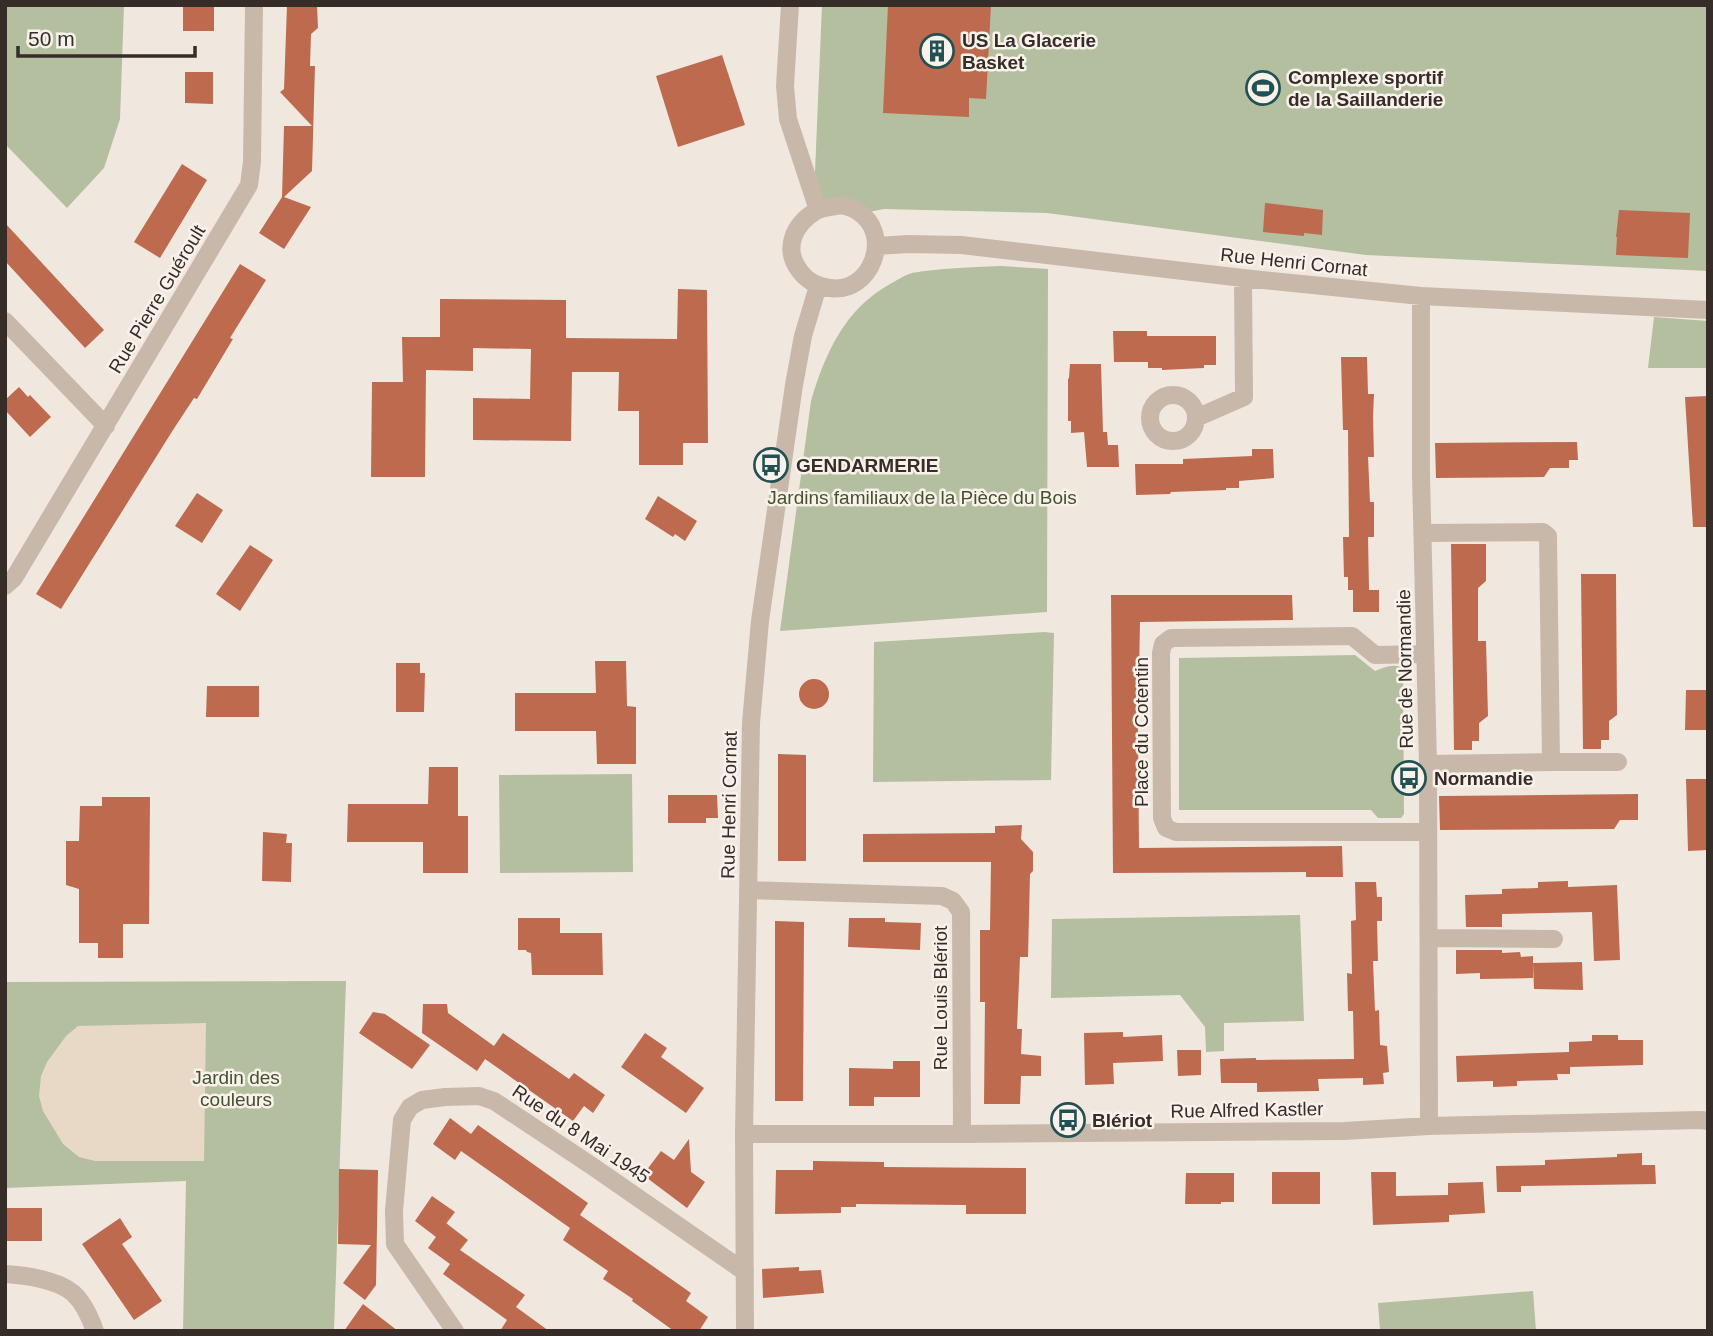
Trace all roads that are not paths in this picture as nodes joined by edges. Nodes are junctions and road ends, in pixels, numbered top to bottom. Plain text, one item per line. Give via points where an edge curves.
1 (254, 5) edge
2 (790, 5) edge
3 (818, 210) junction
4 (877, 246) junction
5 (1242, 278) junction
6 (818, 286) junction
7 (1421, 296) junction
8 (1708, 310) edge
9 (5, 321) edge
10 (1196, 418) dead end
11 (106, 426) junction
12 (1423, 533) junction
13 (5, 586) edge
14 (1425, 654) junction
15 (1551, 761) junction
16 (1618, 762) dead end
17 (1428, 764) junction
18 (1428, 832) junction
19 (748, 890) junction
20 (1429, 938) junction
21 (1554, 939) dead end
22 (1708, 1121) edge
23 (1429, 1126) junction
24 (744, 1133) junction
25 (962, 1134) junction
26 (745, 1272) junction
27 (5, 1274) edge
28 (96, 1331) edge
29 (455, 1331) edge
30 (745, 1331) edge

1 - 11 street, Rue Pierre Guéroult via 253,162 248,184
2 - 3 street via 785,86 788,119
3 - 4 street via 842,205 859,212 875,229
3 - 6 street via 800,223 790,243 794,263
4 - 5 street, Rue Henri Cornat via 961,245
4 - 6 street via 873,264 859,282 839,289
5 - 7 street, Rue Henri Cornat
5 - 10 street via 1244,397
6 - 19 street, Rue Henri Cornat via 798,363 757,647
7 - 8 street, Rue Henri Cornat
7 - 12 street, Rue de Normandie
9 - 11 street
11 - 13 street, Rue Pierre Guéroult
12 - 14 street, Rue de Normandie
12 - 15 street via 1543,531 1548,536
14 - 17 street, Rue de Normandie
14 - 18 street, Place du Cotentin via 1376,655 1352,636 1171,638 1161,653 1162,818 1166,828 1176,832
15 - 16 street
15 - 17 street
17 - 18 street, Rue de Normandie
18 - 20 street, Rue de Normandie
19 - 24 street, Rue Henri Cornat
19 - 25 street, Rue Louis Blériot via 942,896 953,901 961,912
20 - 21 street
20 - 23 street, Rue de Normandie
22 - 23 street, Rue Alfred Kastler
23 - 25 street, Rue Alfred Kastler
24 - 25 street, Rue Alfred Kastler
24 - 26 street, Rue Henri Cornat
26 - 29 street, Rue du 8 Mai 1945 via 494,1101 479,1096 422,1100 402,1119 395,1244
26 - 30 street, Rue Henri Cornat
27 - 28 street via 44,1279 72,1292

